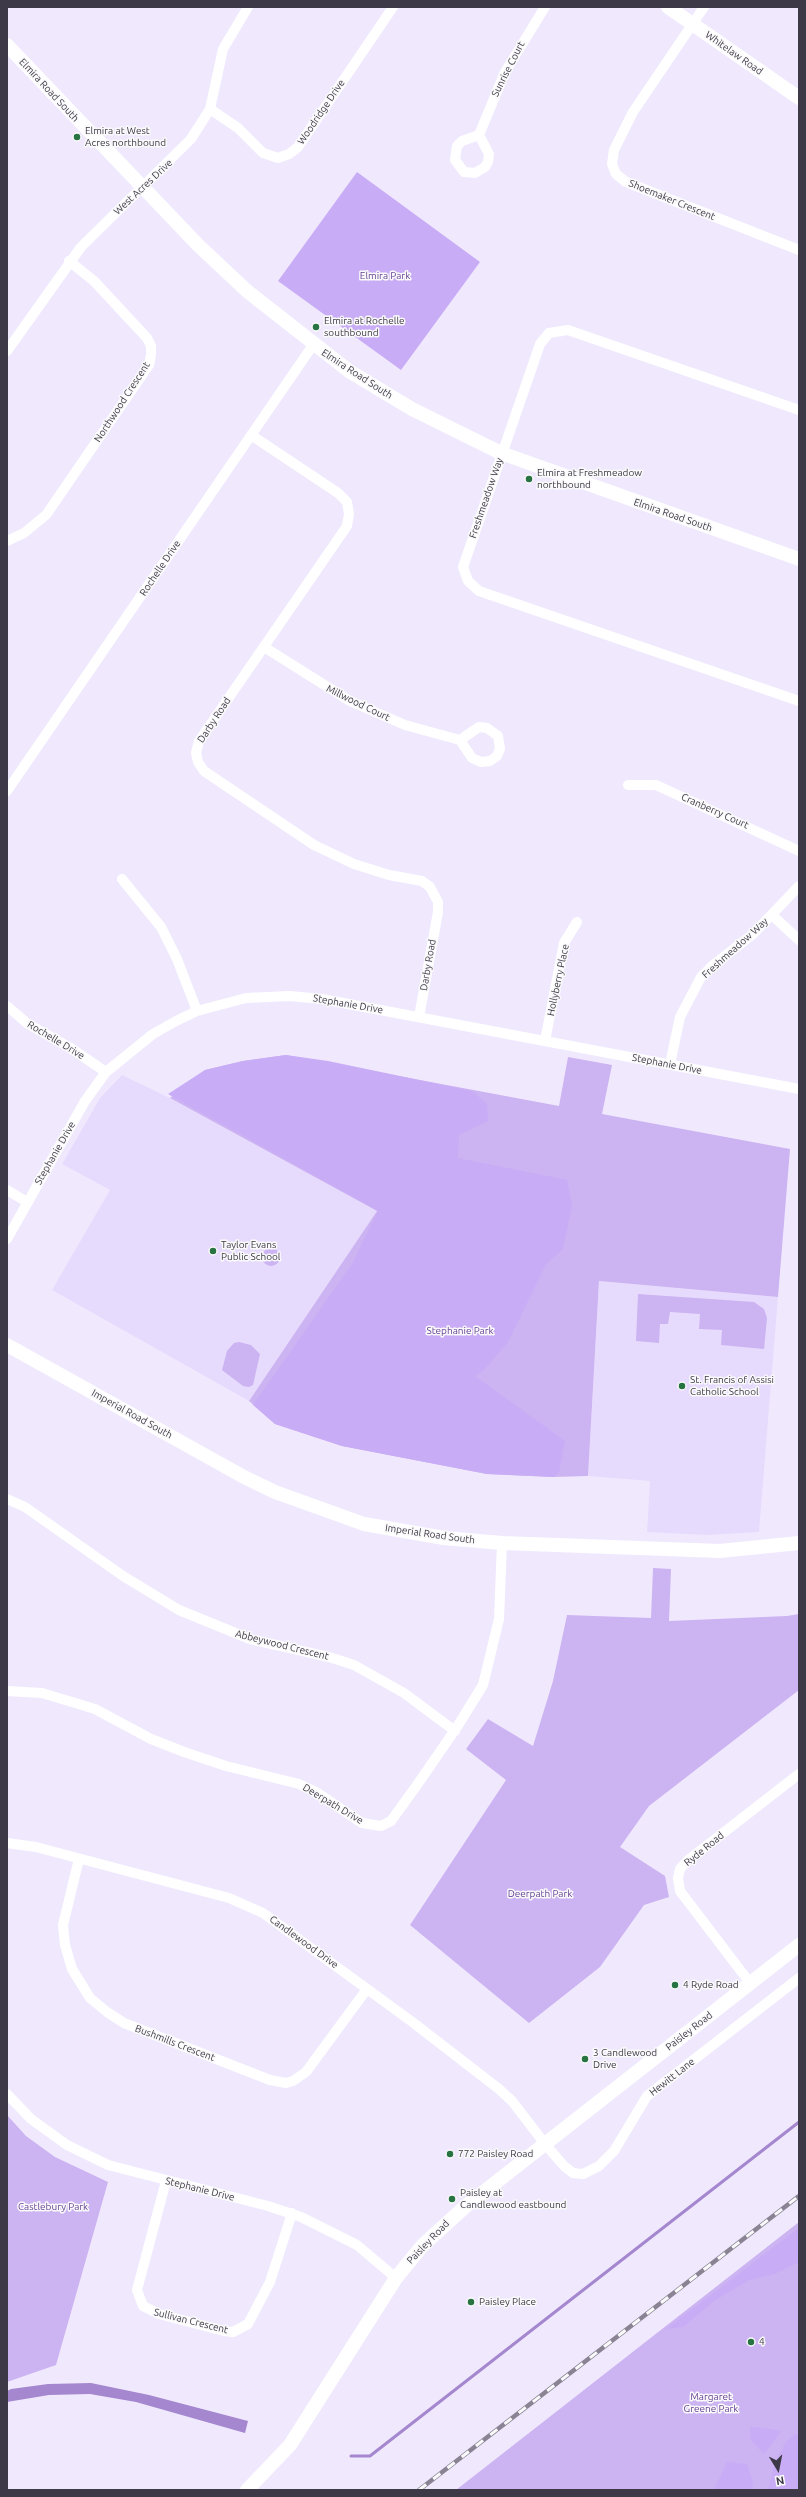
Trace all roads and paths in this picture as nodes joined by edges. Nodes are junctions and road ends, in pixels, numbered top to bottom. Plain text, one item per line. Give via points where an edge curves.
1 (248, 7) edge
2 (393, 7) edge
3 (545, 7) edge
4 (668, 7) edge
5 (704, 7) edge
6 (692, 24) junction
7 (7, 45) edge
8 (799, 98) edge
9 (210, 109) junction
10 (479, 135) dead end
11 (142, 188) junction
12 (799, 250) edge
13 (69, 261) junction
14 (313, 344) junction
15 (7, 351) edge
16 (799, 410) edge
17 (251, 435) junction
18 (501, 453) junction
19 (7, 541) edge
20 (799, 559) edge
21 (264, 647) junction
22 (799, 701) edge
23 (460, 740) dead end
24 (628, 785) dead end
25 (7, 791) edge
26 (799, 851) edge
27 (122, 879) dead end
28 (799, 886) edge
29 (772, 915) junction
30 (577, 922) dead end
31 (799, 940) edge
32 (7, 1006) edge
33 (196, 1011) junction
34 (419, 1017) junction
35 (545, 1041) junction
36 (670, 1064) junction
37 (106, 1072) junction
38 (799, 1089) edge
39 (7, 1190) edge
40 (27, 1202) junction
41 (7, 1239) edge
42 (7, 1345) edge
43 (7, 1499) edge
44 (502, 1543) junction
45 (799, 1543) edge
46 (7, 1691) edge
47 (455, 1731) junction
48 (799, 1774) edge
49 (7, 1843) edge
50 (80, 1859) junction
51 (799, 1945) edge
52 (799, 1978) edge
53 (750, 1983) junction
54 (367, 1989) junction
55 (7, 2094) edge
56 (545, 2144) junction
57 (166, 2181) junction
58 (292, 2213) junction
59 (396, 2278) junction
60 (247, 2490) edge

1 - 9 street, West Acres Drive via 223,49
2 - 9 street, Woodridge Drive via 298,147 289,154 278,158 263,154 238,128
3 - 10 street, Sunrise Court via 505,72
4 - 6 street, Whitelaw Road
5 - 6 street, Shoemaker Crescent
6 - 8 street, Whitelaw Road
6 - 12 street, Shoemaker Crescent via 633,112 614,150 612,164 616,174 626,182
7 - 11 street, Elmira Road South
9 - 11 street, West Acres Drive via 192,139
11 - 13 street, West Acres Drive
11 - 14 street, Elmira Road South via 246,291
13 - 15 street, West Acres Drive
13 - 19 street, Northwood Crescent via 94,281 147,338 151,346 149,365 46,515 24,533
14 - 17 street, Rochelle Drive
14 - 18 street, Elmira Road South via 349,371 412,409
16 - 18 street, Freshmeadow Way via 568,330 556,330 549,333 540,344
17 - 21 street, Darby Road via 338,493 347,502 349,514 347,526
17 - 25 street, Rochelle Drive
18 - 20 street, Elmira Road South
18 - 22 street, Freshmeadow Way via 464,560 465,575 472,588
21 - 23 street, Millwood Court via 350,701 405,724
21 - 34 street, Darby Road via 199,741 196,753 198,762 204,771 314,845 354,864 422,882 430,887 438,902 438,912
24 - 26 street, Cranberry Court via 656,785
27 - 33 street via 161,927 177,959
28 - 29 street, Freshmeadow Way
29 - 31 street
29 - 36 street, Freshmeadow Way via 701,977 680,1017
30 - 35 street, Hollyberry Place via 564,943
32 - 37 street, Rochelle Drive via 28,1024
33 - 34 street, Stephanie Drive via 246,998 289,996 322,999
33 - 37 street, Stephanie Drive via 153,1034
34 - 35 street, Stephanie Drive
35 - 36 street, Stephanie Drive
36 - 38 street, Stephanie Drive
37 - 40 street, Stephanie Drive via 84,1101
39 - 40 street
40 - 41 street, Stephanie Drive
42 - 44 street, Imperial Road South via 275,1492 349,1519 402,1532
43 - 47 street, Abbeywood Crescent via 25,1507 123,1576 178,1610 250,1639 354,1665 404,1693
44 - 45 street, Imperial Road South via 720,1551
44 - 47 street, Deerpath Drive via 499,1619 491,1657 483,1685
46 - 47 street, Deerpath Drive via 42,1693 69,1700 95,1709 151,1739 184,1752 226,1766 299,1784 316,1792 362,1823 372,1826 381,1826 391,1821
48 - 53 street, Ryde Road via 680,1869 680,1891
49 - 50 street, Candlewood Drive via 36,1847
50 - 54 street, Candlewood Drive via 246,1905 285,1928
50 - 54 street, Bushmills Crescent via 63,1925 65,1945 72,1969 90,1998 124,2023 270,2080 286,2082 293,2081 306,2072
51 - 53 street, Paisley Road
52 - 56 street, Hewitt Lane via 647,2096 614,2151 599,2166 583,2174 573,2173
53 - 56 street, Paisley Road
54 - 56 street, Candlewood Drive via 503,2093
55 - 57 street, Stephanie Drive via 31,2119 66,2145 108,2165
56 - 59 street, Paisley Road via 446,2222
57 - 58 street, Stephanie Drive
57 - 58 street, Sullivan Crescent via 138,2290 144,2306 159,2314 224,2331 233,2332 248,2324 270,2282
58 - 59 street, Stephanie Drive via 357,2245
59 - 60 street, Paisley Road via 290,2445

